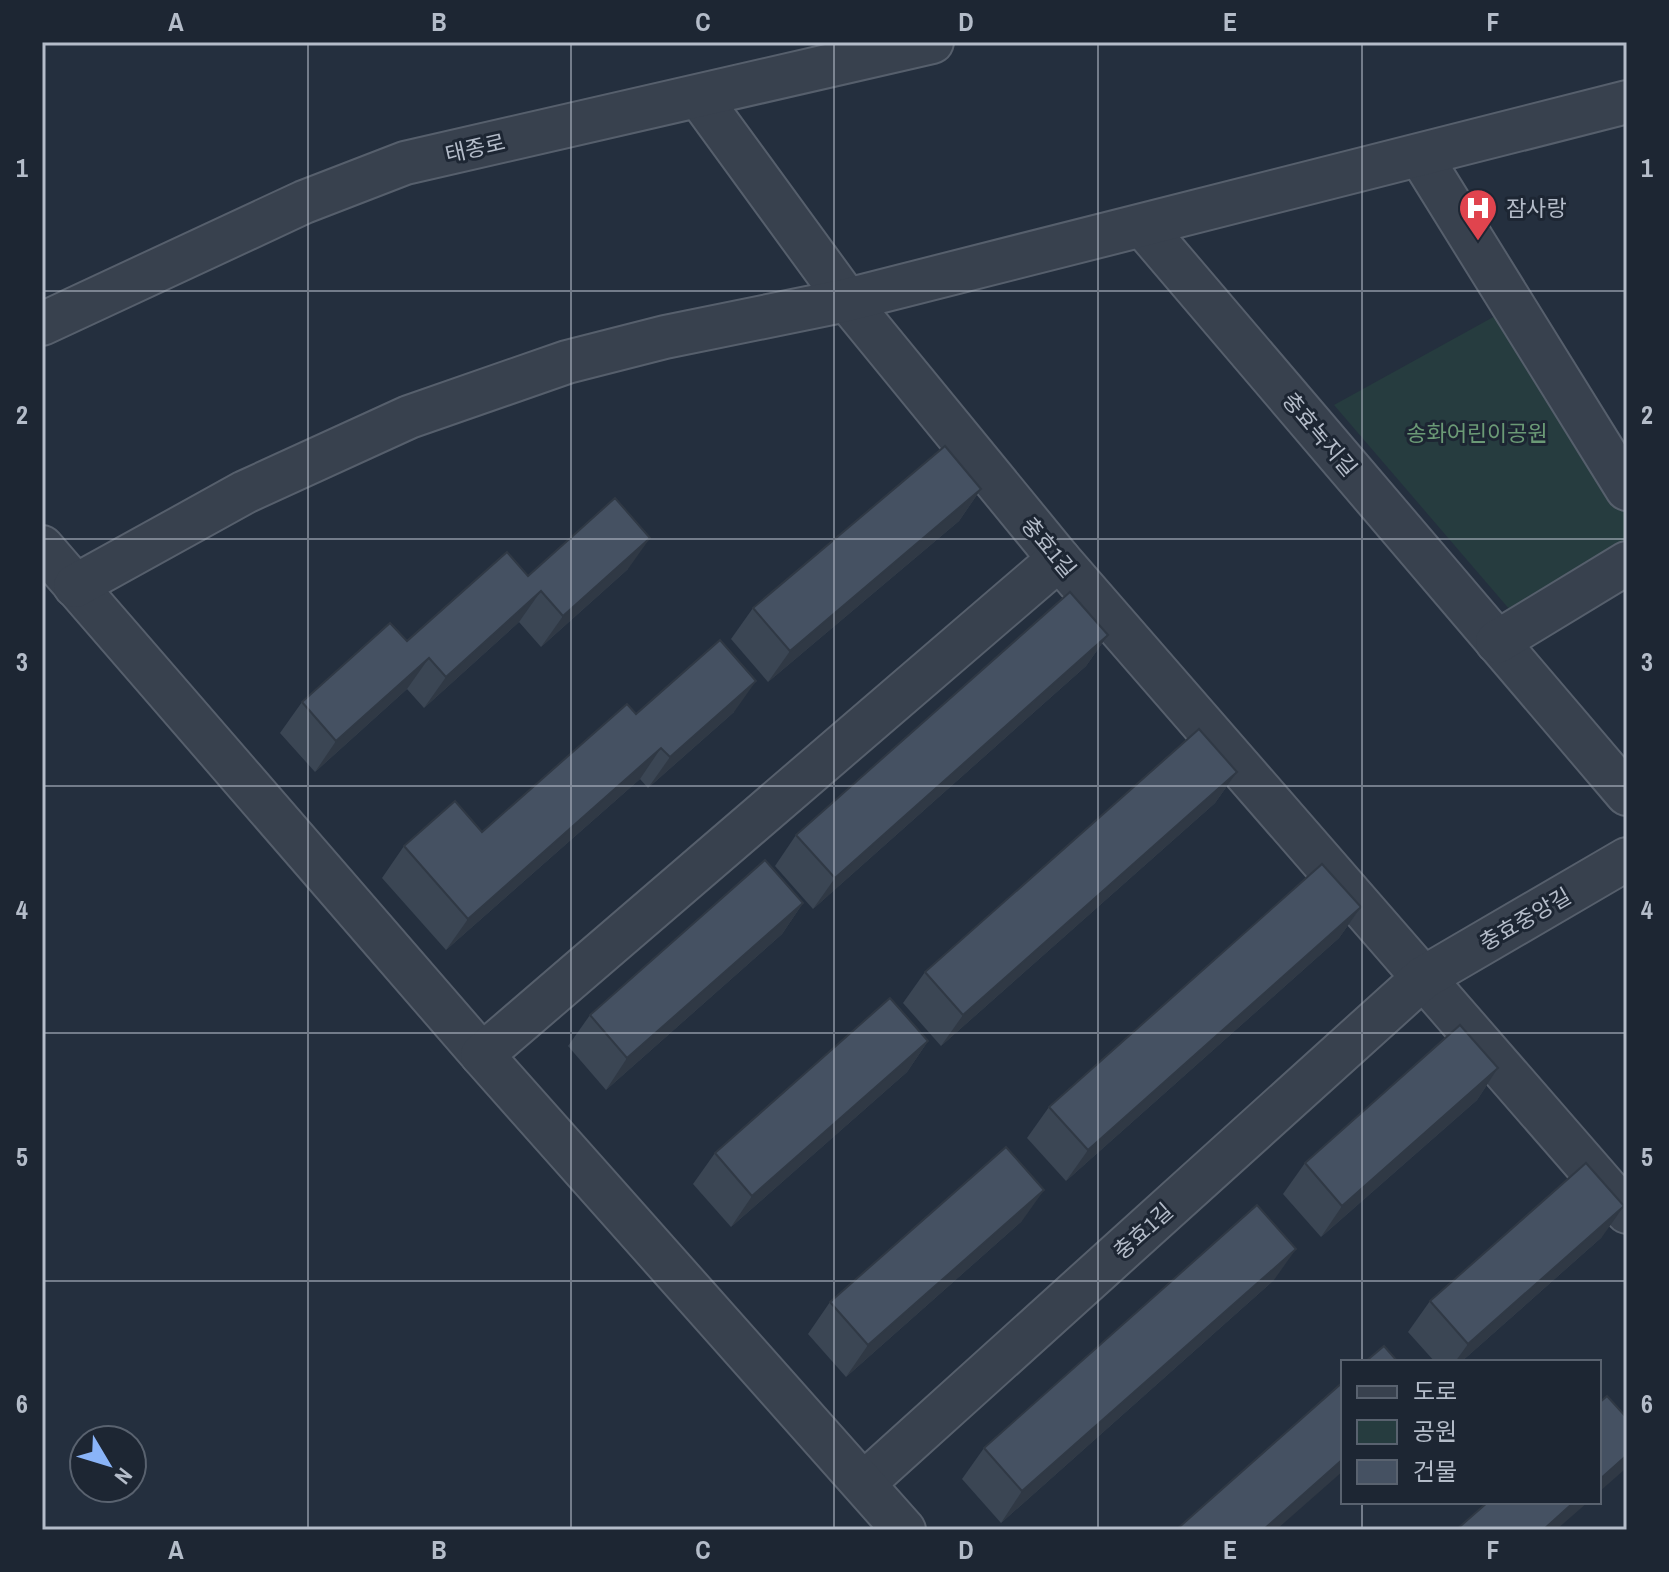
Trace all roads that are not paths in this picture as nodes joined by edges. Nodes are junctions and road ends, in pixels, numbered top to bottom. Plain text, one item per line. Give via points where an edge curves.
1 (932, 42) edge
2 (699, 97) junction
3 (1627, 102) edge
4 (1421, 157) junction
5 (1143, 226) junction
6 (847, 300) junction
7 (42, 324) edge
8 (1627, 489) edge
9 (42, 547) edge
10 (1059, 559) junction
11 (1627, 563) edge
12 (75, 586) junction
13 (1497, 642) junction
14 (1627, 794) edge
15 (1627, 859) edge
16 (1423, 978) junction
17 (482, 1055) junction
18 (1627, 1212) edge
19 (864, 1483) junction
20 (904, 1530) edge

1 - 2 street, 태종로
2 - 6 street, 충효1길
2 - 7 street, 태종로 via 405,163 304,202
3 - 4 street
4 - 5 street
4 - 8 street
5 - 6 street
5 - 13 street, 충효녹지길
6 - 10 street, 충효1길
6 - 12 street via 567,362 409,417 245,492
9 - 12 street
10 - 16 street, 충효1길
10 - 17 street
11 - 13 street
12 - 17 street
13 - 14 street, 충효녹지길
15 - 16 street, 충효중앙길
16 - 18 street, 충효1길
16 - 19 street, 충효1길
17 - 19 street
19 - 20 street

